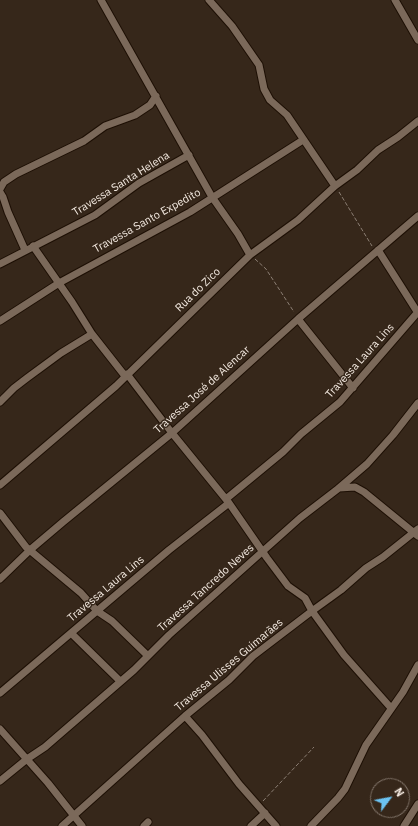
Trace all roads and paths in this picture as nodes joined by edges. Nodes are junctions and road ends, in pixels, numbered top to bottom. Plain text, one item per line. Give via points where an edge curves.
1 (101, 0) edge
2 (209, 0) edge
3 (395, 0) edge
4 (418, 40) edge
5 (156, 96) junction
6 (418, 121) edge
7 (303, 140) junction
8 (189, 155) junction
9 (335, 186) junction
10 (0, 189) edge
11 (0, 192) edge
12 (212, 197) junction
13 (418, 216) edge
14 (33, 246) junction
15 (25, 250) junction
16 (377, 251) junction
17 (250, 255) junction
18 (0, 264) edge
19 (59, 283) junction
20 (418, 313) edge
21 (298, 319) junction
22 (0, 321) edge
23 (92, 334) junction
24 (126, 375) junction
25 (353, 388) junction
26 (0, 402) edge
27 (418, 403) edge
28 (172, 433) junction
29 (0, 485) edge
30 (339, 488) junction
31 (227, 501) junction
32 (0, 514) edge
33 (417, 532) edge
34 (30, 550) junction
35 (262, 552) junction
36 (0, 579) edge
37 (97, 611) junction
38 (312, 611) junction
39 (71, 633) junction
40 (148, 656) junction
41 (418, 665) edge
42 (120, 681) junction
43 (0, 693) edge
44 (391, 708) junction
45 (185, 716) junction
46 (0, 729) edge
47 (314, 747) dead end
48 (27, 759) junction
49 (0, 781) edge
50 (418, 804) edge
51 (258, 805) junction
52 (265, 813) junction
53 (74, 816) junction
54 (62, 826) edge
55 (82, 826) edge
56 (251, 826) edge
57 (276, 826) edge
58 (311, 826) edge
59 (404, 826) edge

1 - 5 street
2 - 7 street via 237,33 260,69 264,89 270,100 287,115
3 - 4 street
5 - 8 street
5 - 10 street via 150,105 134,115 105,126 84,141 16,174 4,182
6 - 9 street, Rua do Zico
7 - 9 street
7 - 12 street, Travessa Santo Expedito
8 - 12 street
8 - 14 street, Travessa Santa Helena via 140,183 95,215
9 - 16 path
9 - 17 street, Rua do Zico via 301,217
11 - 15 street
12 - 17 street
12 - 19 street, Travessa Santo Expedito via 190,212
13 - 16 street, Travessa José de Alencar
14 - 15 street, Travessa Santa Helena
14 - 19 street
15 - 18 street, Travessa Santa Helena
16 - 20 street
16 - 21 street, Travessa José de Alencar
17 - 21 path via 266,269
17 - 24 street, Rua do Zico
19 - 22 street, Travessa Santo Expedito
19 - 23 street
20 - 25 street, Travessa Laura Lins
21 - 25 street
21 - 28 street, Travessa José de Alencar
23 - 24 street
23 - 26 street via 27,378
24 - 28 street
24 - 29 street, Rua do Zico
25 - 31 street, Travessa Laura Lins
27 - 30 street, Travessa Tancredo Neves via 381,450
28 - 31 street
28 - 34 street, Travessa José de Alencar
30 - 33 street via 358,489
30 - 35 street, Travessa Tancredo Neves
31 - 35 street
31 - 37 street, Travessa Laura Lins
32 - 34 street
33 - 38 street, Travessa Ulisses Guimarães
34 - 36 street, Travessa José de Alencar
34 - 37 street via 81,593
35 - 38 street via 288,586 305,598
35 - 40 street, Travessa Tancredo Neves
37 - 39 street, Travessa Laura Lins
37 - 40 street via 112,621
38 - 44 street via 344,655
38 - 45 street, Travessa Ulisses Guimarães via 253,656 225,684
39 - 42 street
39 - 43 street, Travessa Laura Lins
40 - 42 street, Travessa Tancredo Neves
41 - 44 street
42 - 48 street, Travessa Tancredo Neves via 45,747
44 - 58 street via 366,745 345,789
45 - 51 street
45 - 53 street, Travessa Ulisses Guimarães
46 - 48 street
47 - 51 path
48 - 49 street, Travessa Tancredo Neves
48 - 53 street
50 - 59 street
51 - 52 street
52 - 56 street
52 - 57 street
53 - 54 street, Travessa Ulisses Guimarães
53 - 55 street

